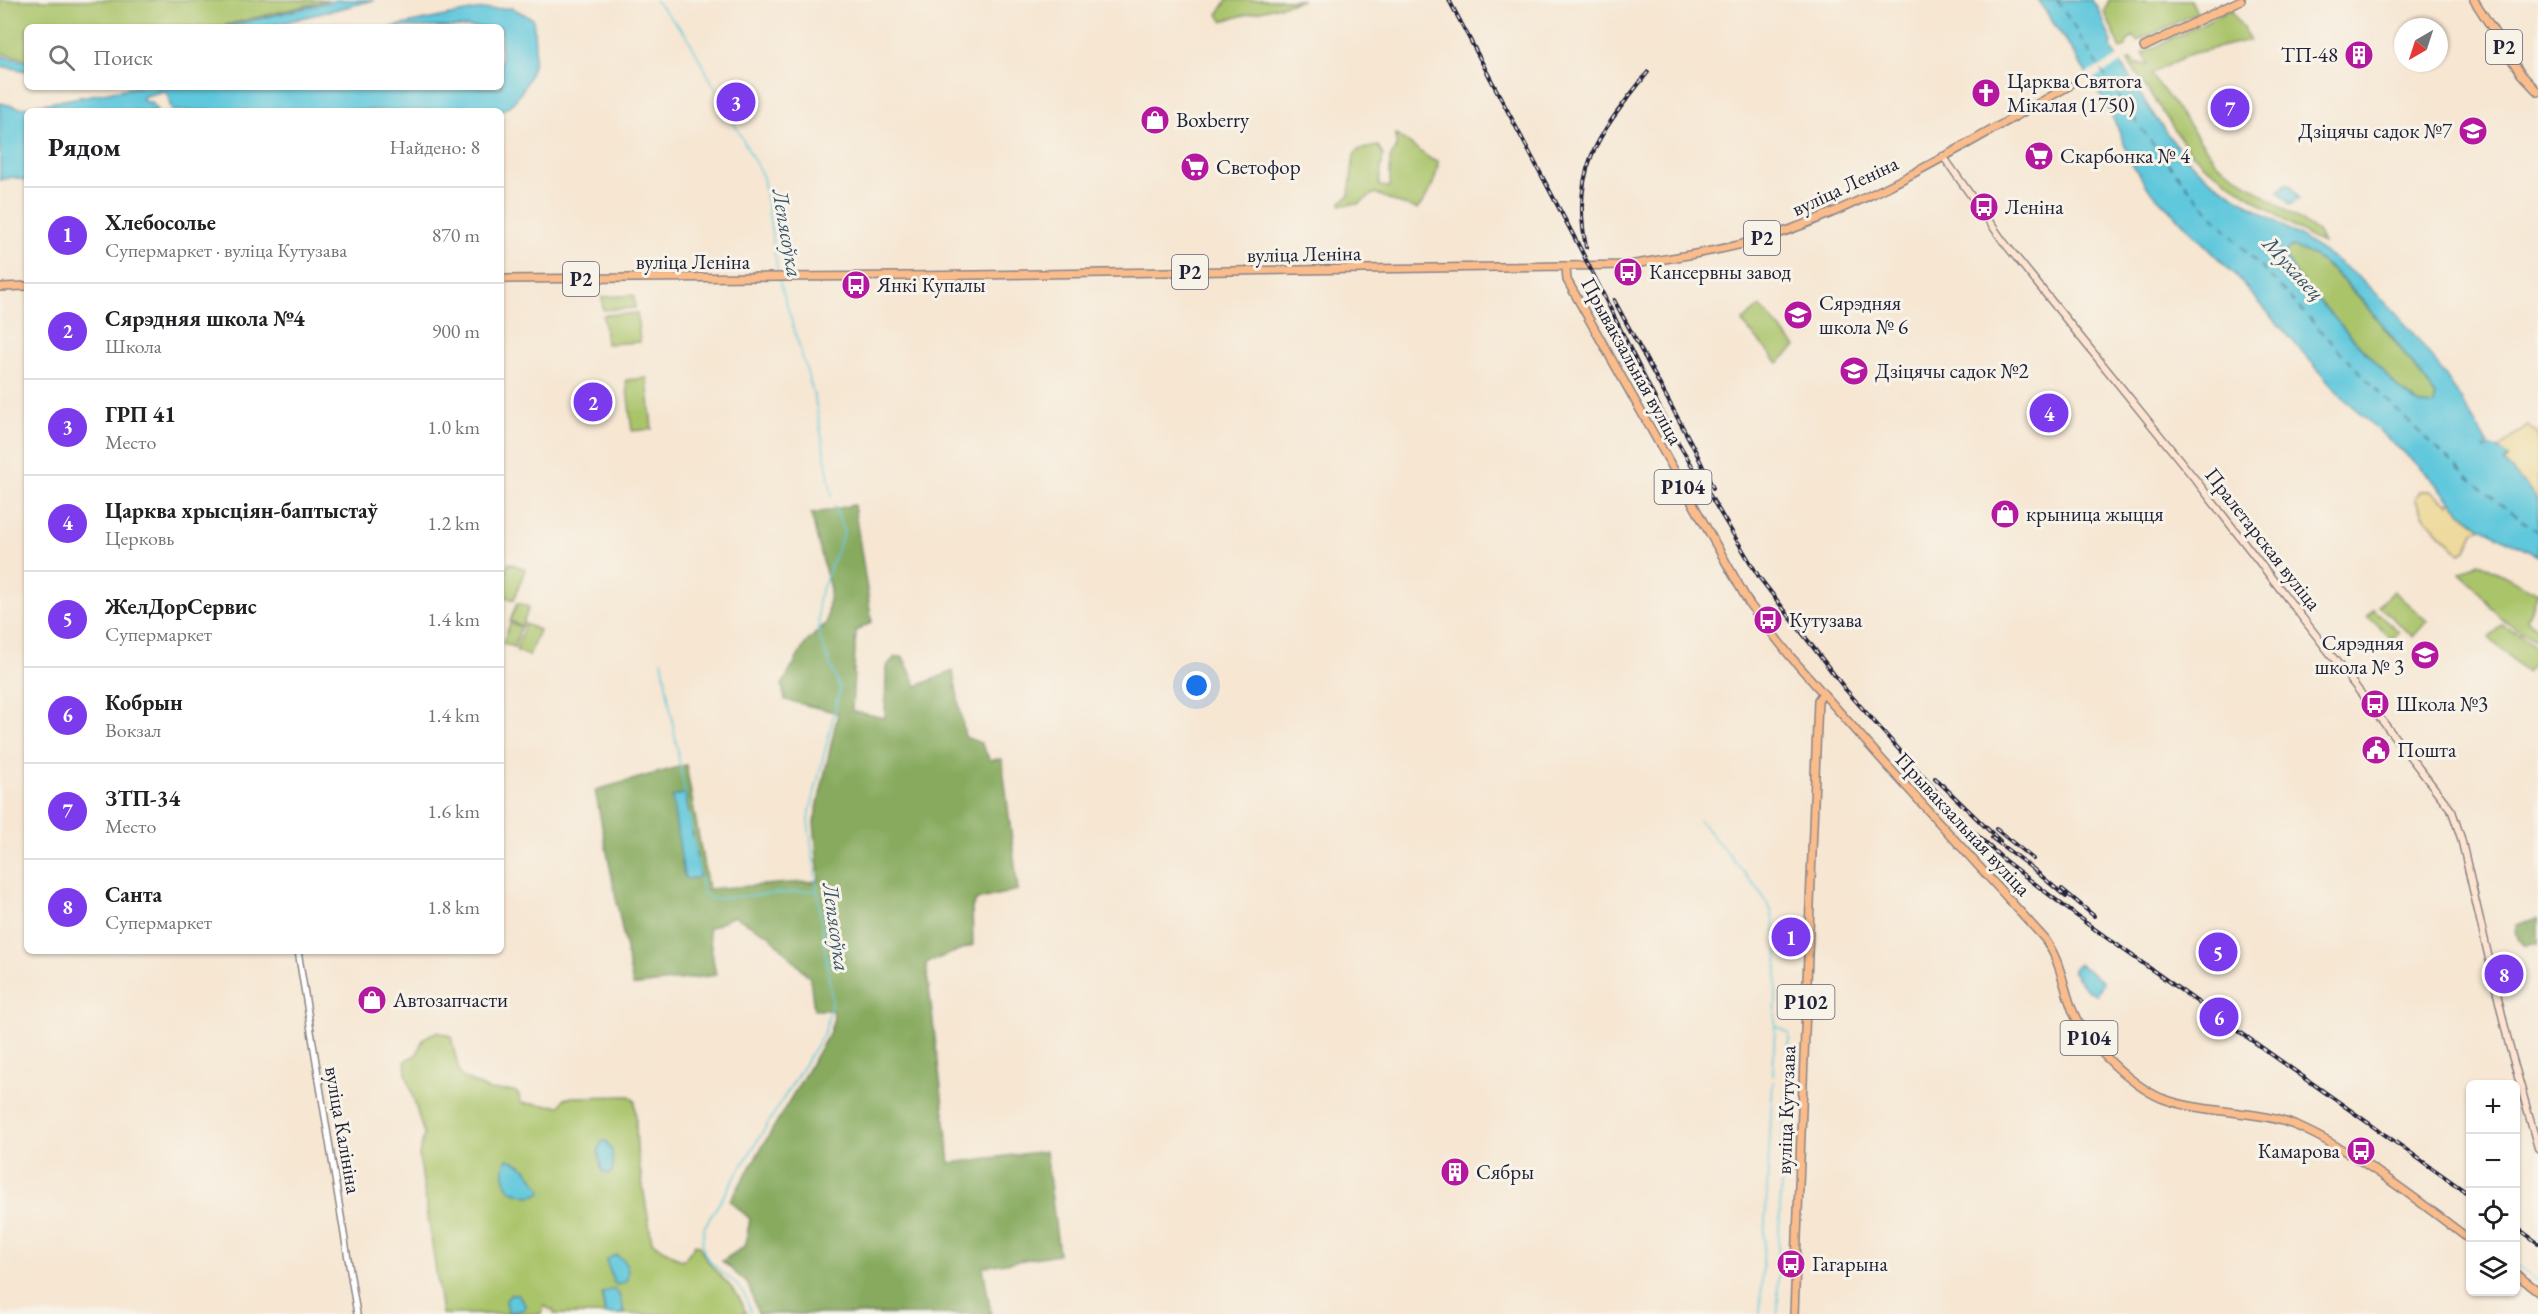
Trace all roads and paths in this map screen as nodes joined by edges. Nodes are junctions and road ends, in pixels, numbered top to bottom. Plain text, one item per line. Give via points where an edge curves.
1 (2241, 0) edge
2 (2474, 0) edge
3 (2144, 47) dead end
4 (2069, 86) dead end
5 (2538, 92) edge
6 (1943, 156) junction
7 (1566, 267) junction
8 (504, 279) edge
9 (24, 286) edge
10 (0, 287) edge
11 (1823, 693) junction
12 (298, 954) edge
13 (2538, 1148) edge
14 (2466, 1237) edge
15 (2520, 1277) edge
16 (2538, 1291) edge
17 (357, 1314) edge
18 (1794, 1314) edge

1 - 3 main road
2 - 5 main road, Р2 via 2521,74
4 - 6 main road, вуліца Леніна / Р2
6 - 7 main road, вуліца Леніна / Р2 via 1834,212 1766,237 1628,265
6 - 13 main road, Пралетарская вуліца via 2003,241 2195,479 2452,811
7 - 8 main road, вуліца Леніна / Р2
7 - 11 main road, Прывакзальная вуліца / Р104 via 1573,290 1750,604
9 - 10 main road
11 - 14 main road, Прывакзальная вуліца / Р104 via 2044,938 2059,963 2081,1028 2126,1075 2153,1094 2172,1101 2299,1127 2372,1170
11 - 18 main road, вуліца Кутузава / Р102 via 1818,700 1814,779
12 - 17 street, вуліца Калініна
15 - 16 main road

